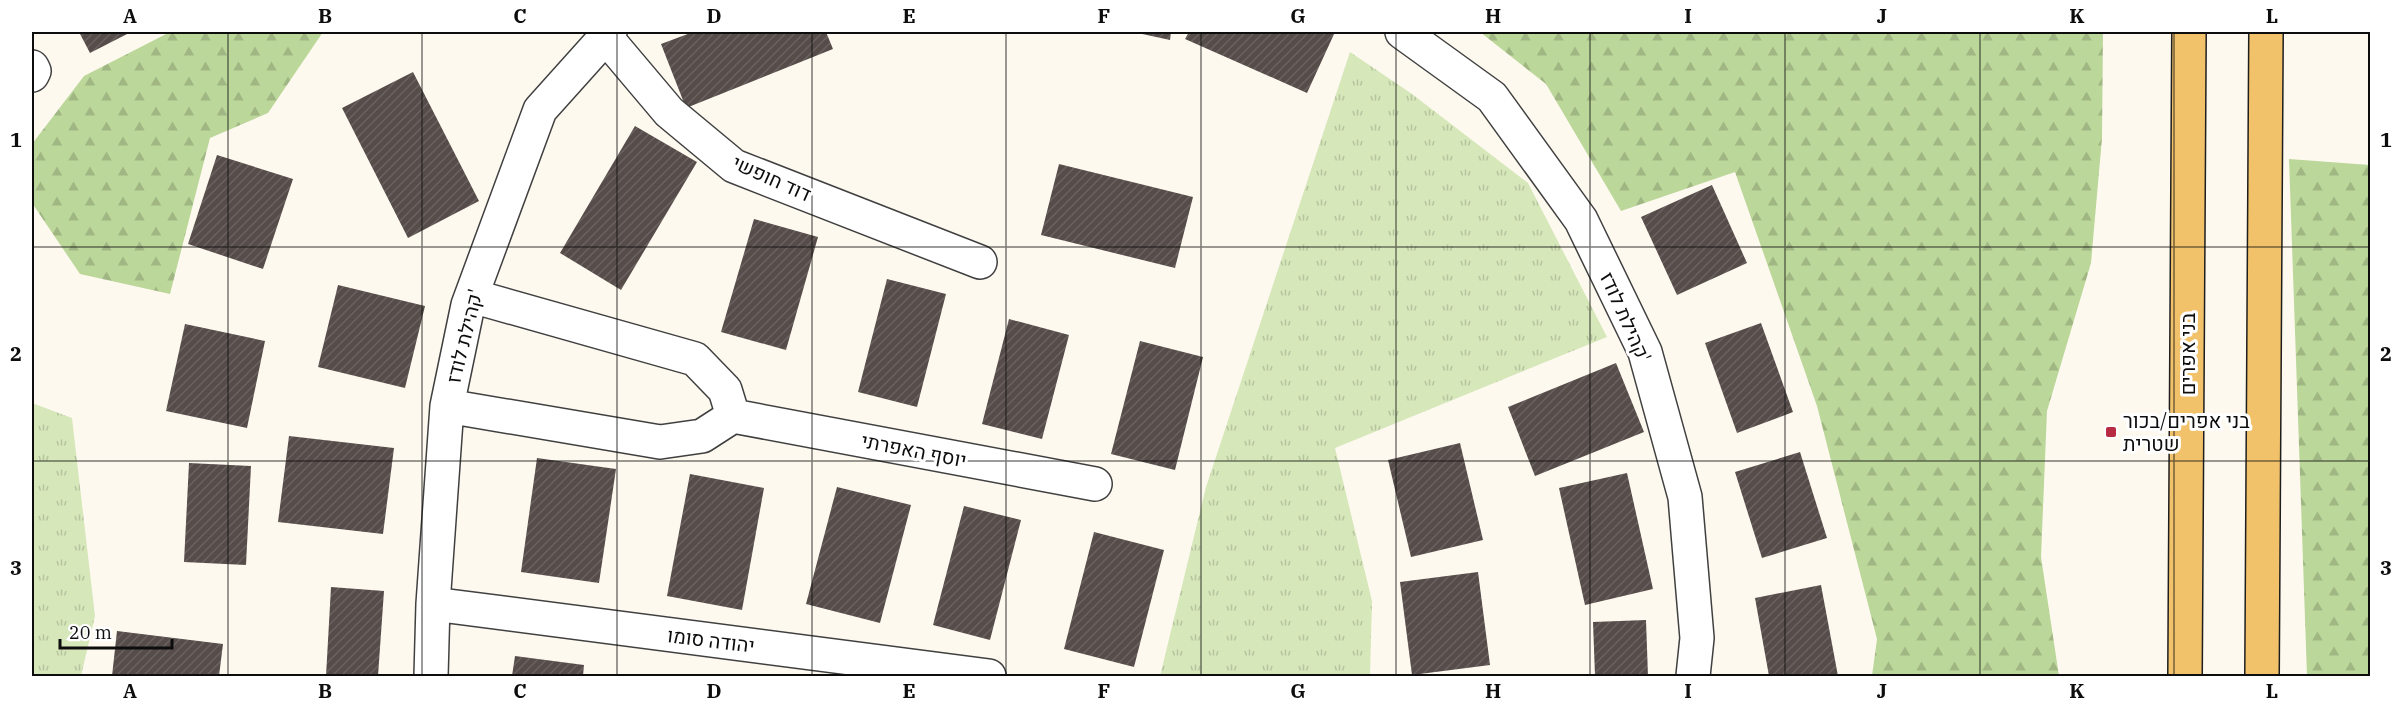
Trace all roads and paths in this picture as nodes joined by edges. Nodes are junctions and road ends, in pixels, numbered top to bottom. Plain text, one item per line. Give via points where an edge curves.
1 (1402, 32) edge
2 (2189, 32) edge
3 (2266, 32) edge
4 (607, 33) edge
5 (32, 67) edge
6 (32, 75) edge
7 (980, 262) dead end
8 (472, 296) junction
9 (447, 405) junction
10 (733, 416) junction
11 (1095, 484) dead end
12 (433, 604) junction
13 (432, 676) edge
14 (989, 676) edge
15 (1693, 676) edge
16 (2185, 676) edge
17 (2262, 676) edge

1 - 15 street, קהילת לודז' via 1492,97 1581,220 1645,352 1685,497 1697,638
2 - 16 main road, בני אפרים
3 - 17 main road
4 - 7 street, דוד חופשי via 669,112 734,166
4 - 8 street, קהילת לודז' via 540,110
5 - 6 street
8 - 9 street, קהילת לודז'
8 - 10 street via 695,359 725,390
9 - 10 street via 660,442 702,436
9 - 12 street, קהילת לודז'
10 - 11 street, יוסף האפרתי
12 - 13 street, קהילת לודז'
12 - 14 street, יהודה סומו

